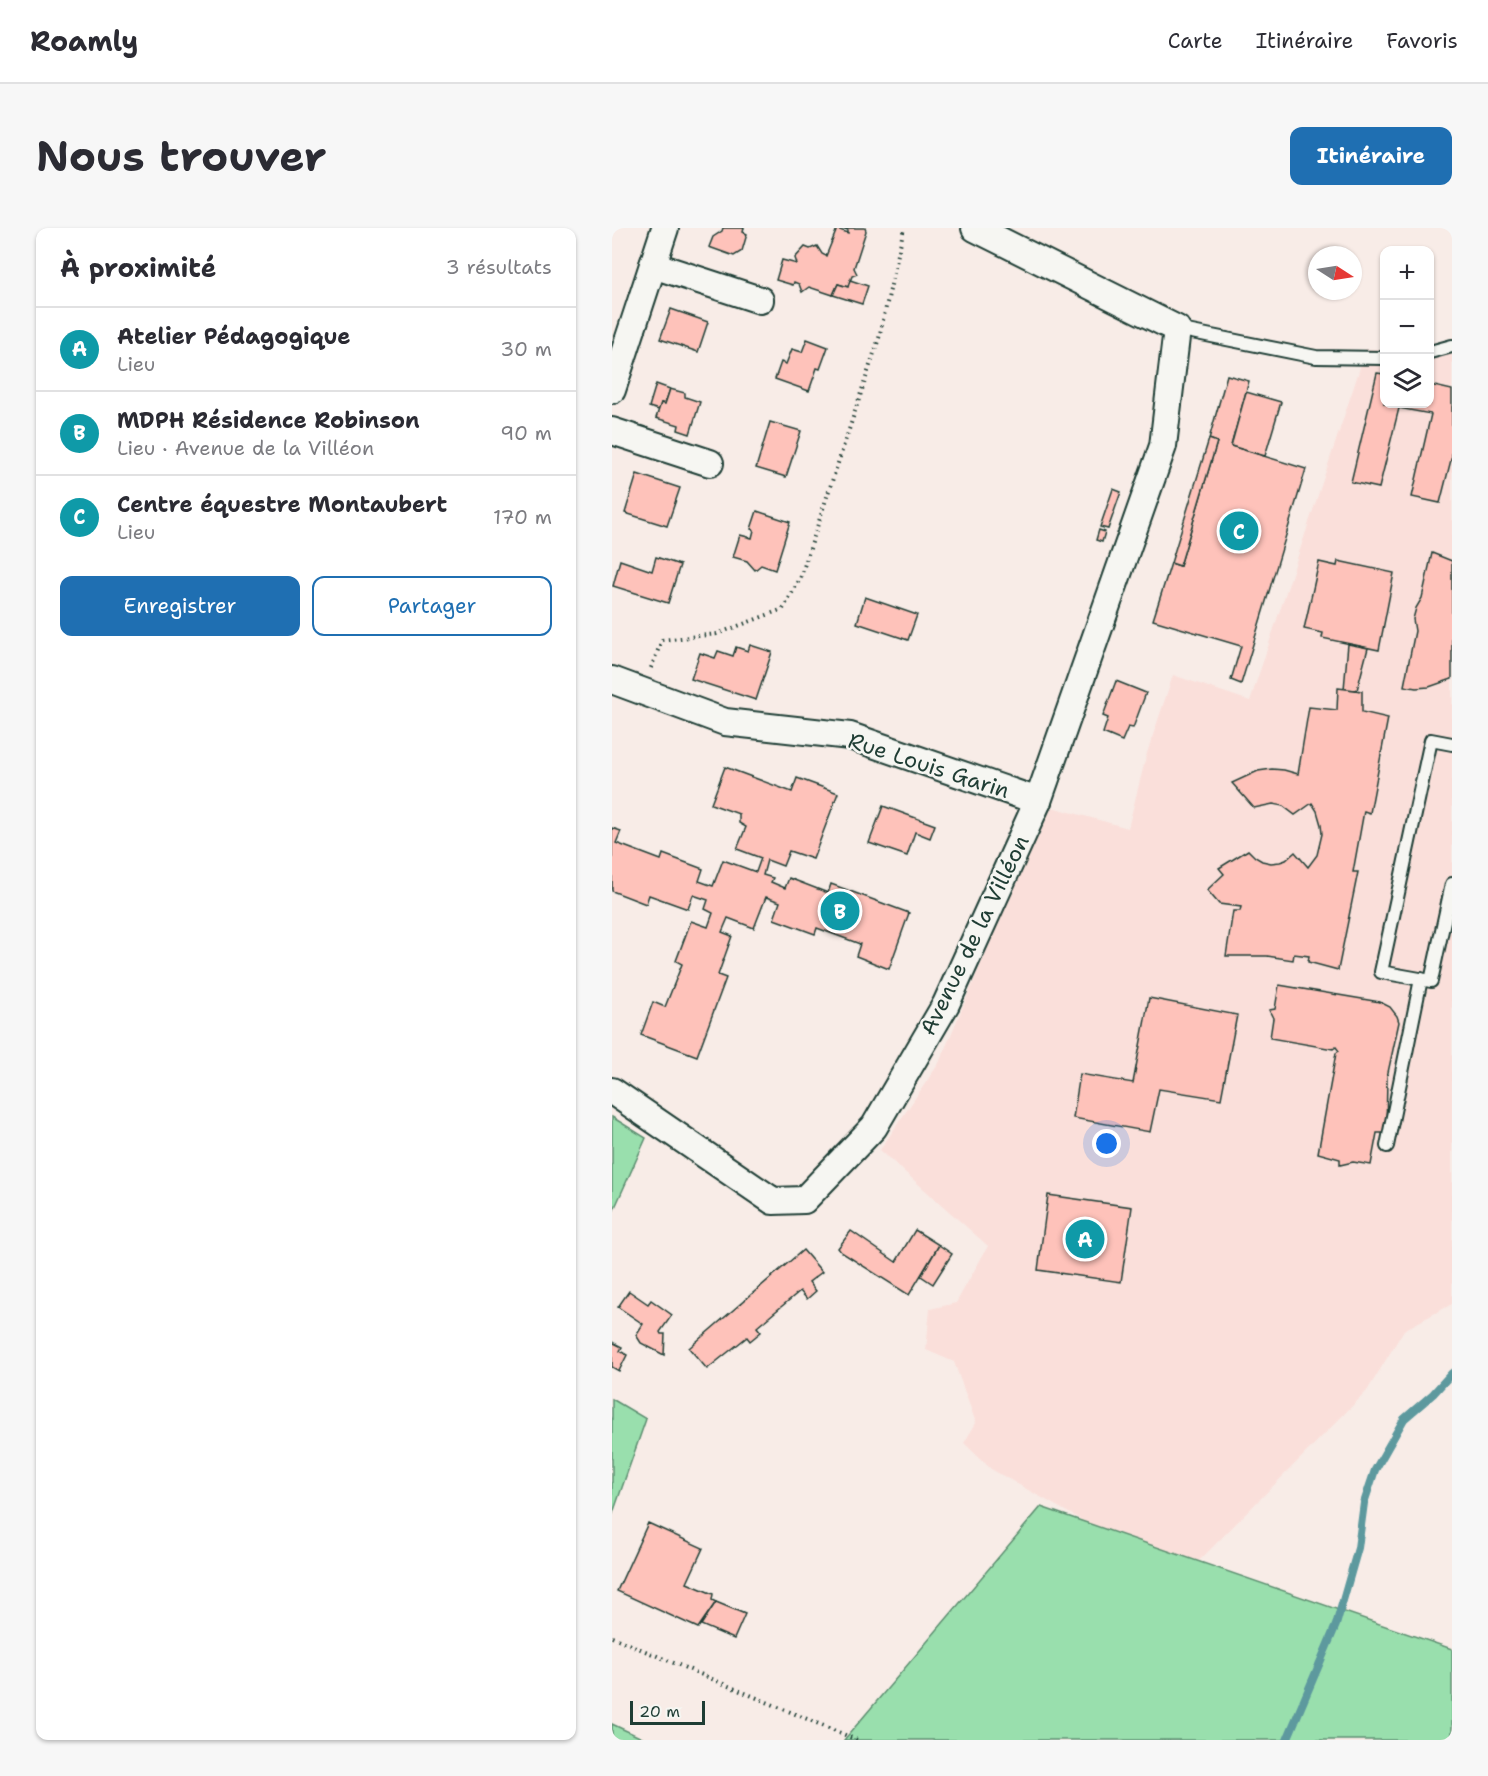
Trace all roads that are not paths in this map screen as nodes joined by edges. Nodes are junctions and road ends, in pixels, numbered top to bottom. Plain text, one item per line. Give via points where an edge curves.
1 (665, 228) edge
2 (975, 228) edge
3 (653, 265) junction
4 (760, 300) dead end
5 (1177, 329) junction
6 (1452, 346) edge
7 (1434, 351) edge
8 (1380, 358) edge
9 (614, 378) edge
10 (612, 431) edge
11 (710, 463) dead end
12 (612, 680) edge
13 (1452, 744) edge
14 (1038, 801) junction
15 (1452, 884) edge
16 (1421, 979) junction
17 (612, 1090) edge
18 (1387, 1146) dead end

1 - 3 street
2 - 5 street
3 - 4 street
3 - 9 street
5 - 8 lane via 1316,357
5 - 14 street, Avenue de la Villéon via 1163,446
6 - 7 lane
10 - 11 street
12 - 14 street, Rue Louis Garin via 725,722 850,736
13 - 16 lane via 1431,740 1381,972
14 - 17 street, Avenue de la Villéon via 946,1004 880,1117 804,1200 773,1201
15 - 16 lane via 1431,981
16 - 18 lane

